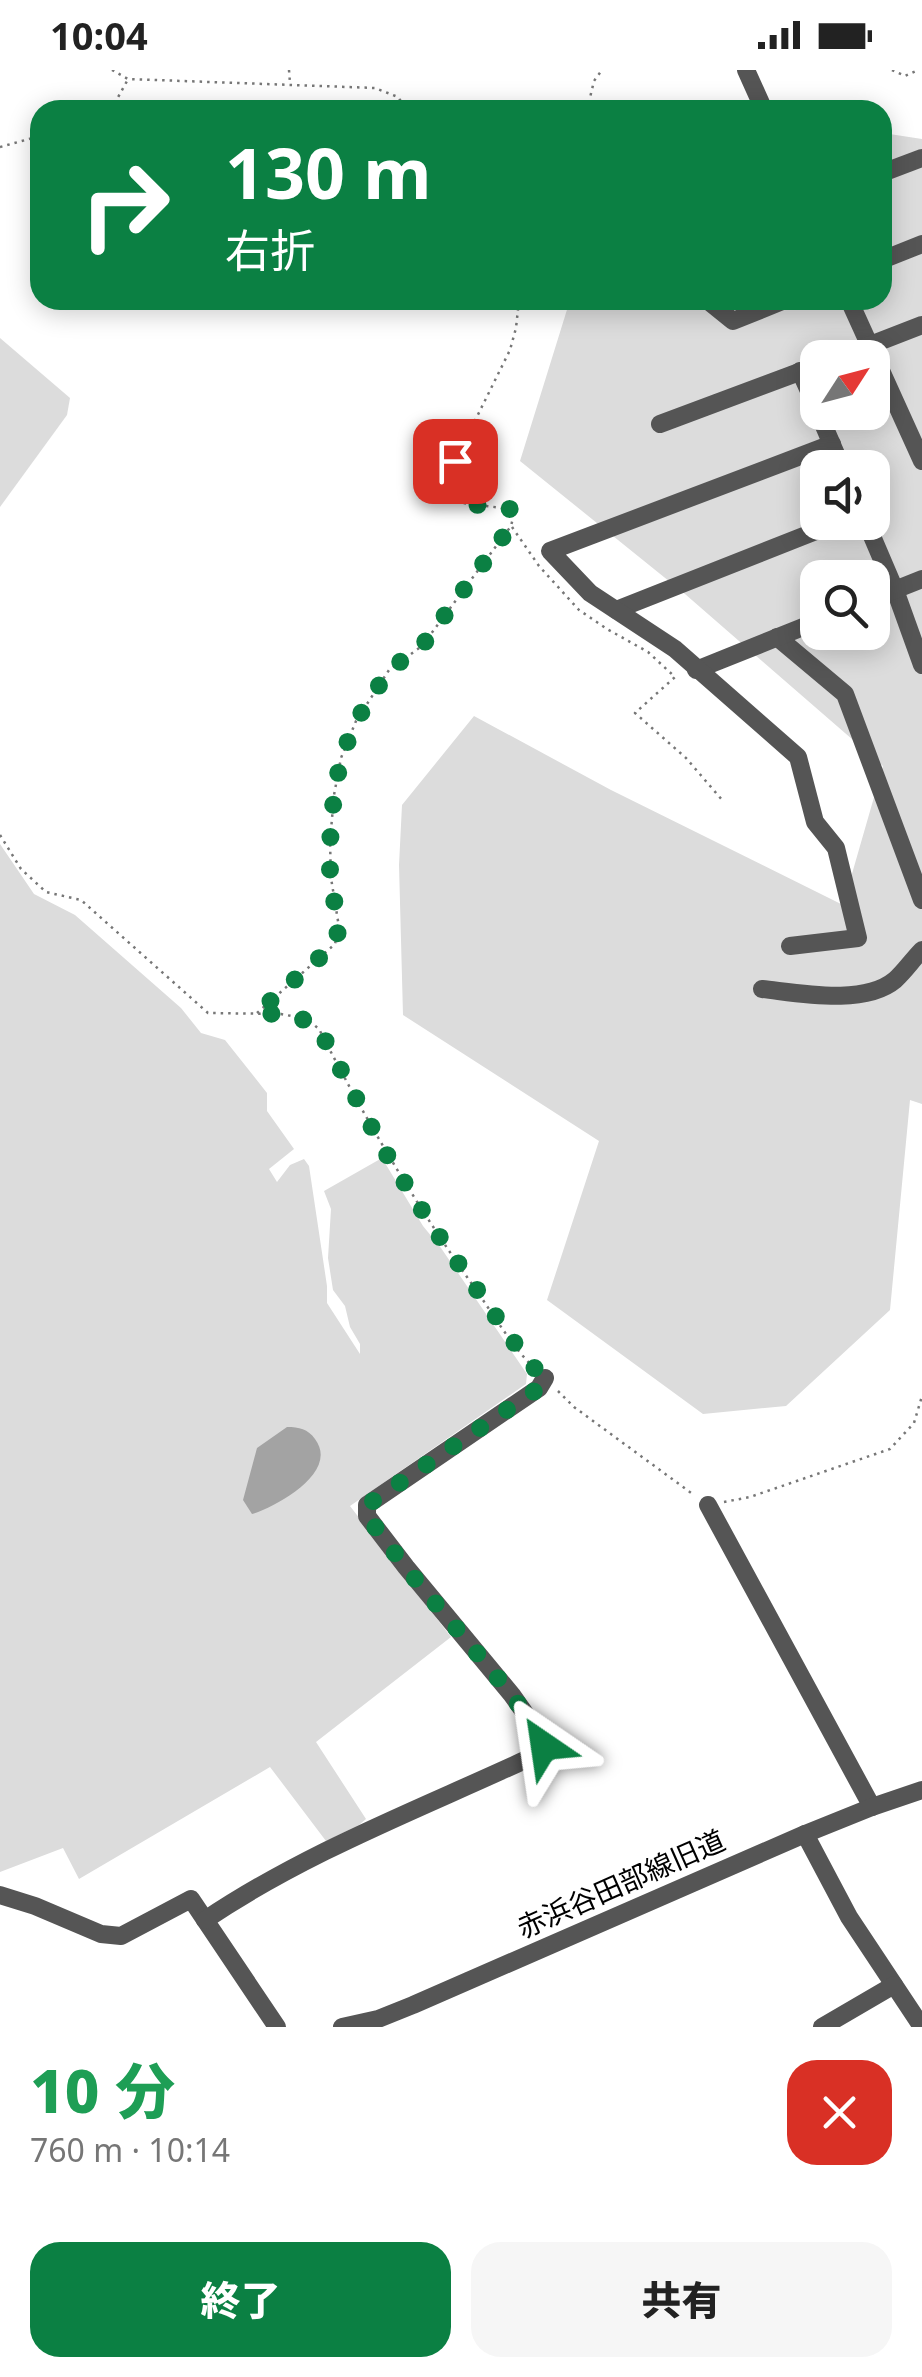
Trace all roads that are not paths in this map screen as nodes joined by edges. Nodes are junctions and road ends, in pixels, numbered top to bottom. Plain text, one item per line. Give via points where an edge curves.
1 (746, 70) edge
2 (760, 100) edge
3 (922, 158) edge
4 (892, 169) edge
5 (922, 244) edge
6 (892, 256) edge
7 (719, 310) edge
8 (760, 310) edge
9 (854, 310) edge
10 (922, 324) edge
11 (868, 340) edge
12 (882, 340) edge
13 (800, 371) edge
14 (890, 390) edge
15 (660, 424) dead end
16 (826, 430) edge
17 (832, 444) junction
18 (834, 450) edge
19 (922, 462) edge
20 (800, 537) edge
21 (874, 540) edge
22 (922, 580) edge
23 (895, 590) junction
24 (890, 592) edge
25 (616, 610) junction
26 (800, 628) edge
27 (777, 638) junction
28 (922, 665) edge
29 (696, 670) junction
30 (922, 900) edge
31 (790, 946) dead end
32 (922, 950) edge
33 (762, 988) dead end
34 (545, 1378) road end
35 (708, 1506) road end
36 (922, 1790) edge
37 (872, 1807) junction
38 (805, 1834) junction
39 (0, 1895) edge
40 (205, 1920) junction
41 (894, 1985) junction
42 (378, 2023) edge
43 (922, 2026) edge
44 (277, 2027) edge
45 (342, 2027) edge
46 (822, 2027) edge

1 - 2 street
3 - 4 street
5 - 6 street
7 - 8 street via 733,321
9 - 11 street
10 - 12 street
13 - 15 street
14 - 19 street
16 - 17 street
17 - 18 street
17 - 25 street via 550,551
20 - 25 street
21 - 23 street
22 - 23 street
23 - 24 street
23 - 28 street
25 - 29 street
26 - 27 street
27 - 29 street
27 - 30 street via 845,694
29 - 31 street via 798,757 815,822 836,848 858,938
32 - 33 street via 895,980 864,994
34 - 40 street via 367,1505 367,1516 512,1695 544,1746 319,1853
35 - 37 street
36 - 37 street, 赤浜谷田部線旧道
37 - 38 street, 赤浜谷田部線旧道
38 - 41 street
38 - 42 street, 赤浜谷田部線旧道
39 - 40 street via 101,1934 121,1936 192,1899
40 - 44 street
41 - 43 street
41 - 46 street
42 - 45 street, 赤浜谷田部線旧道

